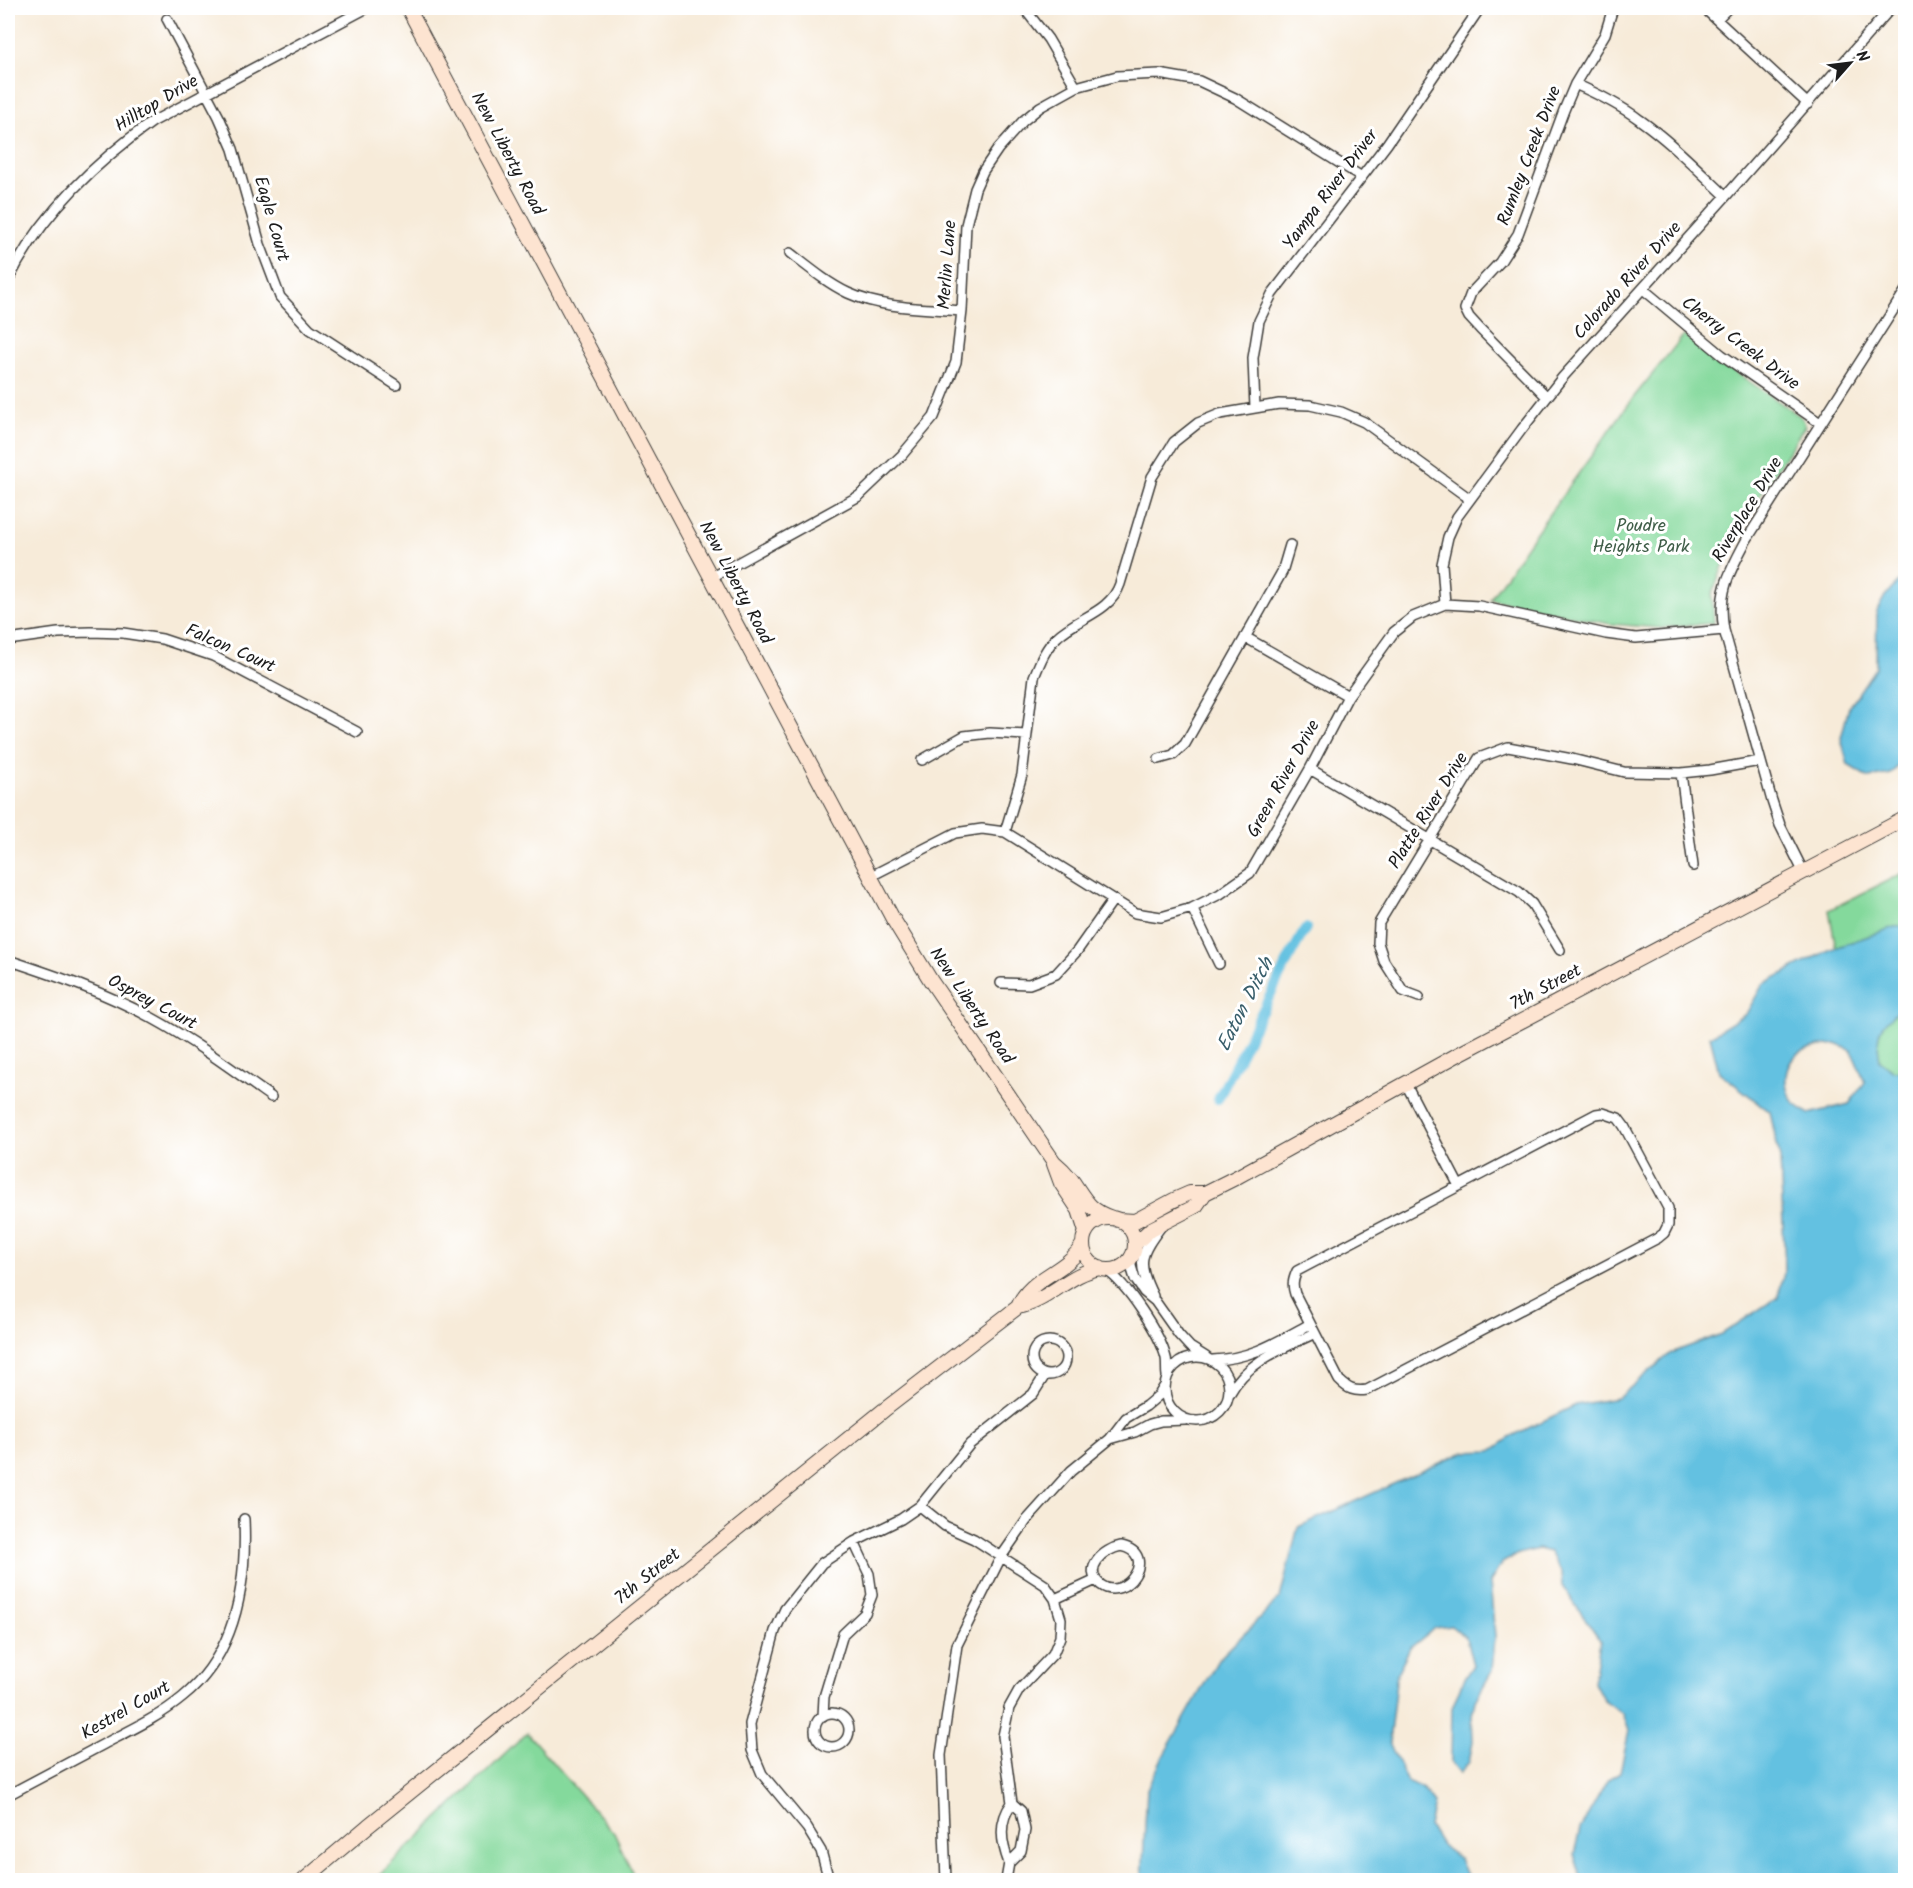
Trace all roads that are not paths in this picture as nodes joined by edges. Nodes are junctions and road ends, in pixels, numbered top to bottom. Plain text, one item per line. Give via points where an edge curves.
1 (367, 8) edge
2 (408, 8) edge
3 (1024, 8) edge
4 (1480, 8) edge
5 (1613, 8) edge
6 (1704, 8) edge
7 (1728, 8) edge
8 (1892, 8) edge
9 (167, 19) dead end
10 (1717, 20) junction
11 (1575, 84) junction
12 (1076, 87) junction
13 (206, 93) junction
14 (1808, 104) junction
15 (1362, 177) junction
16 (1726, 196) junction
17 (790, 253) dead end
18 (8, 281) edge
19 (1643, 289) junction
20 (1905, 290) edge
21 (962, 311) junction
22 (396, 385) dead end
23 (1547, 397) junction
24 (1255, 408) junction
25 (1820, 423) junction
26 (1470, 499) junction
27 (1290, 545) dead end
28 (712, 577) junction
29 (1445, 604) junction
30 (1724, 630) junction
31 (1245, 637) junction
32 (8, 640) edge
33 (1348, 696) junction
34 (357, 732) dead end
35 (1026, 735) junction
36 (1159, 759) dead end
37 (922, 760) dead end
38 (1760, 761) junction
39 (1310, 769) junction
40 (1681, 773) junction
41 (1905, 818) edge
42 (1005, 832) junction
43 (1430, 840) junction
44 (1694, 866) dead end
45 (1804, 873) junction
46 (871, 876) junction
47 (1113, 900) junction
48 (1192, 908) junction
49 (1560, 950) dead end
50 (8, 960) edge
51 (1218, 964) dead end
52 (1002, 983) dead end
53 (1419, 997) dead end
54 (1406, 1084) junction
55 (271, 1096) dead end
56 (1054, 1162) junction
57 (1460, 1186) junction
58 (1205, 1193) junction
59 (1115, 1219) junction
60 (1164, 1223) junction
61 (1085, 1238) junction
62 (1133, 1250) junction
63 (1103, 1269) junction
64 (1155, 1301) junction
65 (1018, 1306) junction
66 (1312, 1329) junction
67 (1210, 1360) junction
68 (1045, 1376) dead end
69 (1167, 1376) junction
70 (1164, 1387) junction
71 (1229, 1395) junction
72 (1186, 1420) junction
73 (1110, 1439) junction
74 (920, 1506) junction
75 (244, 1519) dead end
76 (854, 1542) junction
77 (1001, 1557) junction
78 (1096, 1580) junction
79 (1055, 1599) junction
80 (823, 1716) dead end
81 (8, 1795) edge
82 (1012, 1803) junction
83 (1009, 1863) junction
84 (304, 1881) edge
85 (829, 1881) edge
86 (946, 1881) edge
87 (1006, 1881) edge

1 - 13 street, Hilltop Drive
2 - 28 street, New Liberty Road
3 - 12 street via 1048,39
4 - 15 street, Yampa River Driver
5 - 11 street, Rumley Creek Drive via 1605,34
6 - 10 street
7 - 10 street
8 - 14 street, Colorado River Drive
9 - 13 street, Eagle Court
10 - 14 street
11 - 16 street via 1641,120
11 - 23 street, Rumley Creek Drive via 1518,234 1500,262 1471,292 1465,309
12 - 15 street, Merlin Lane via 1130,74 1170,75 1199,81 1235,98
12 - 21 street, Merlin Lane via 1040,107 1023,122 983,171 966,225
13 - 18 street, Hilltop Drive via 152,122 89,172 38,231
13 - 22 street, Eagle Court via 233,149 260,244 280,297 316,334
14 - 16 street, Colorado River Drive
15 - 24 street, Yampa River Driver via 1272,294 1259,321 1253,358
16 - 19 street, Colorado River Drive
17 - 21 street via 834,285 865,299
19 - 23 street, Colorado River Drive
19 - 25 street, Cherry Creek Drive via 1722,355
20 - 25 street, Riverplace Drive
21 - 28 street, Merlin Lane via 956,362 934,417 902,455 859,496
23 - 26 street, Colorado River Drive
24 - 26 street via 1310,405 1341,412 1364,422
24 - 35 street via 1220,414 1198,423 1174,441 1152,477 1117,592 1106,606 1058,636 1039,664
25 - 30 street, Riverplace Drive via 1730,570 1723,589
26 - 29 street, Colorado River Drive via 1448,537 1442,564
27 - 31 street via 1282,572
28 - 46 street, New Liberty Road
29 - 30 street, Green River Drive via 1479,606 1636,638
29 - 33 street, Green River Drive via 1413,617 1394,632
30 - 38 street, Riverplace Drive
31 - 33 street
31 - 36 street via 1185,744 1173,755
32 - 34 street, Falcon Court via 90,632 162,639 213,656
33 - 39 street, Green River Drive
35 - 37 street via 964,736
35 - 42 street via 1022,775
38 - 40 street, Platte River Drive
38 - 45 street, Riverplace Drive via 1780,825
39 - 43 street
39 - 48 street, Green River Drive via 1250,873
40 - 43 street, Platte River Drive via 1624,772 1508,747 1479,758
40 - 44 street
41 - 45 street, 7th Street
42 - 46 street, Green River Drive via 982,829 955,833
42 - 47 street, Green River Drive
43 - 49 street via 1519,891 1532,904
43 - 53 street, Platte River Drive via 1379,923 1378,943 1384,961 1404,991
45 - 54 street, 7th Street
46 - 56 street, New Liberty Road via 912,951
47 - 48 street, Green River Drive via 1135,913 1161,917
47 - 52 street via 1056,974 1029,984
48 - 51 street
50 - 55 street, Osprey Court via 78,984 153,1019
54 - 57 street
54 - 58 street, 7th Street
56 - 59 street, New Liberty Road via 1070,1177 1090,1207
56 - 61 street, New Liberty Road via 1061,1183 1080,1210
57 - 66 street via 1297,1271 1292,1286
57 - 66 street via 1603,1113 1618,1118 1624,1125 1668,1208 1668,1225 1658,1238 1367,1390 1347,1388 1339,1380
58 - 59 street, 7th Street via 1190,1193 1135,1221
58 - 60 street, 7th Street via 1196,1206
59 - 61 street via 1095,1223
59 - 62 street via 1132,1232
60 - 62 street, 7th Street via 1145,1233
60 - 64 street via 1141,1263
61 - 63 street via 1090,1261
61 - 65 street, 7th Street via 1078,1253 1023,1294
62 - 63 street via 1118,1268
62 - 64 street via 1131,1266 1135,1279
63 - 65 street, 7th Street via 1083,1272 1029,1305
63 - 69 street via 1124,1285 1155,1332 1166,1359
64 - 67 street via 1190,1347
65 - 84 street, 7th Street via 884,1410
66 - 67 street via 1241,1357
66 - 71 street via 1247,1370
67 - 69 street via 1179,1361
67 - 71 street via 1219,1365 1228,1379
68 - 74 street via 1033,1394 970,1444
69 - 70 street
70 - 72 street via 1169,1407
70 - 73 street via 1146,1406 1126,1418
71 - 72 street via 1217,1415 1202,1422
72 - 73 street via 1161,1421
73 - 77 street via 1052,1490
74 - 76 street
74 - 77 street via 945,1526
75 - 81 street, Kestrel Court via 244,1567 236,1616 218,1656 200,1679 164,1711
76 - 80 street via 870,1574 872,1595 865,1613 843,1634 824,1697
76 - 85 street via 822,1563 785,1609 775,1631 750,1724 752,1750 762,1774 807,1828 821,1851
77 - 79 street via 1045,1584
77 - 86 street via 957,1645 941,1755
78 - 78 street via 1111,1588 1135,1578 1138,1561 1134,1552 1121,1546 1099,1556 1094,1571
78 - 79 street
79 - 82 street via 1061,1619 1060,1637 1053,1654 1019,1690 1009,1708 1003,1736
82 - 83 street via 1001,1829
82 - 83 street via 1021,1811 1025,1830 1021,1851
83 - 87 street

